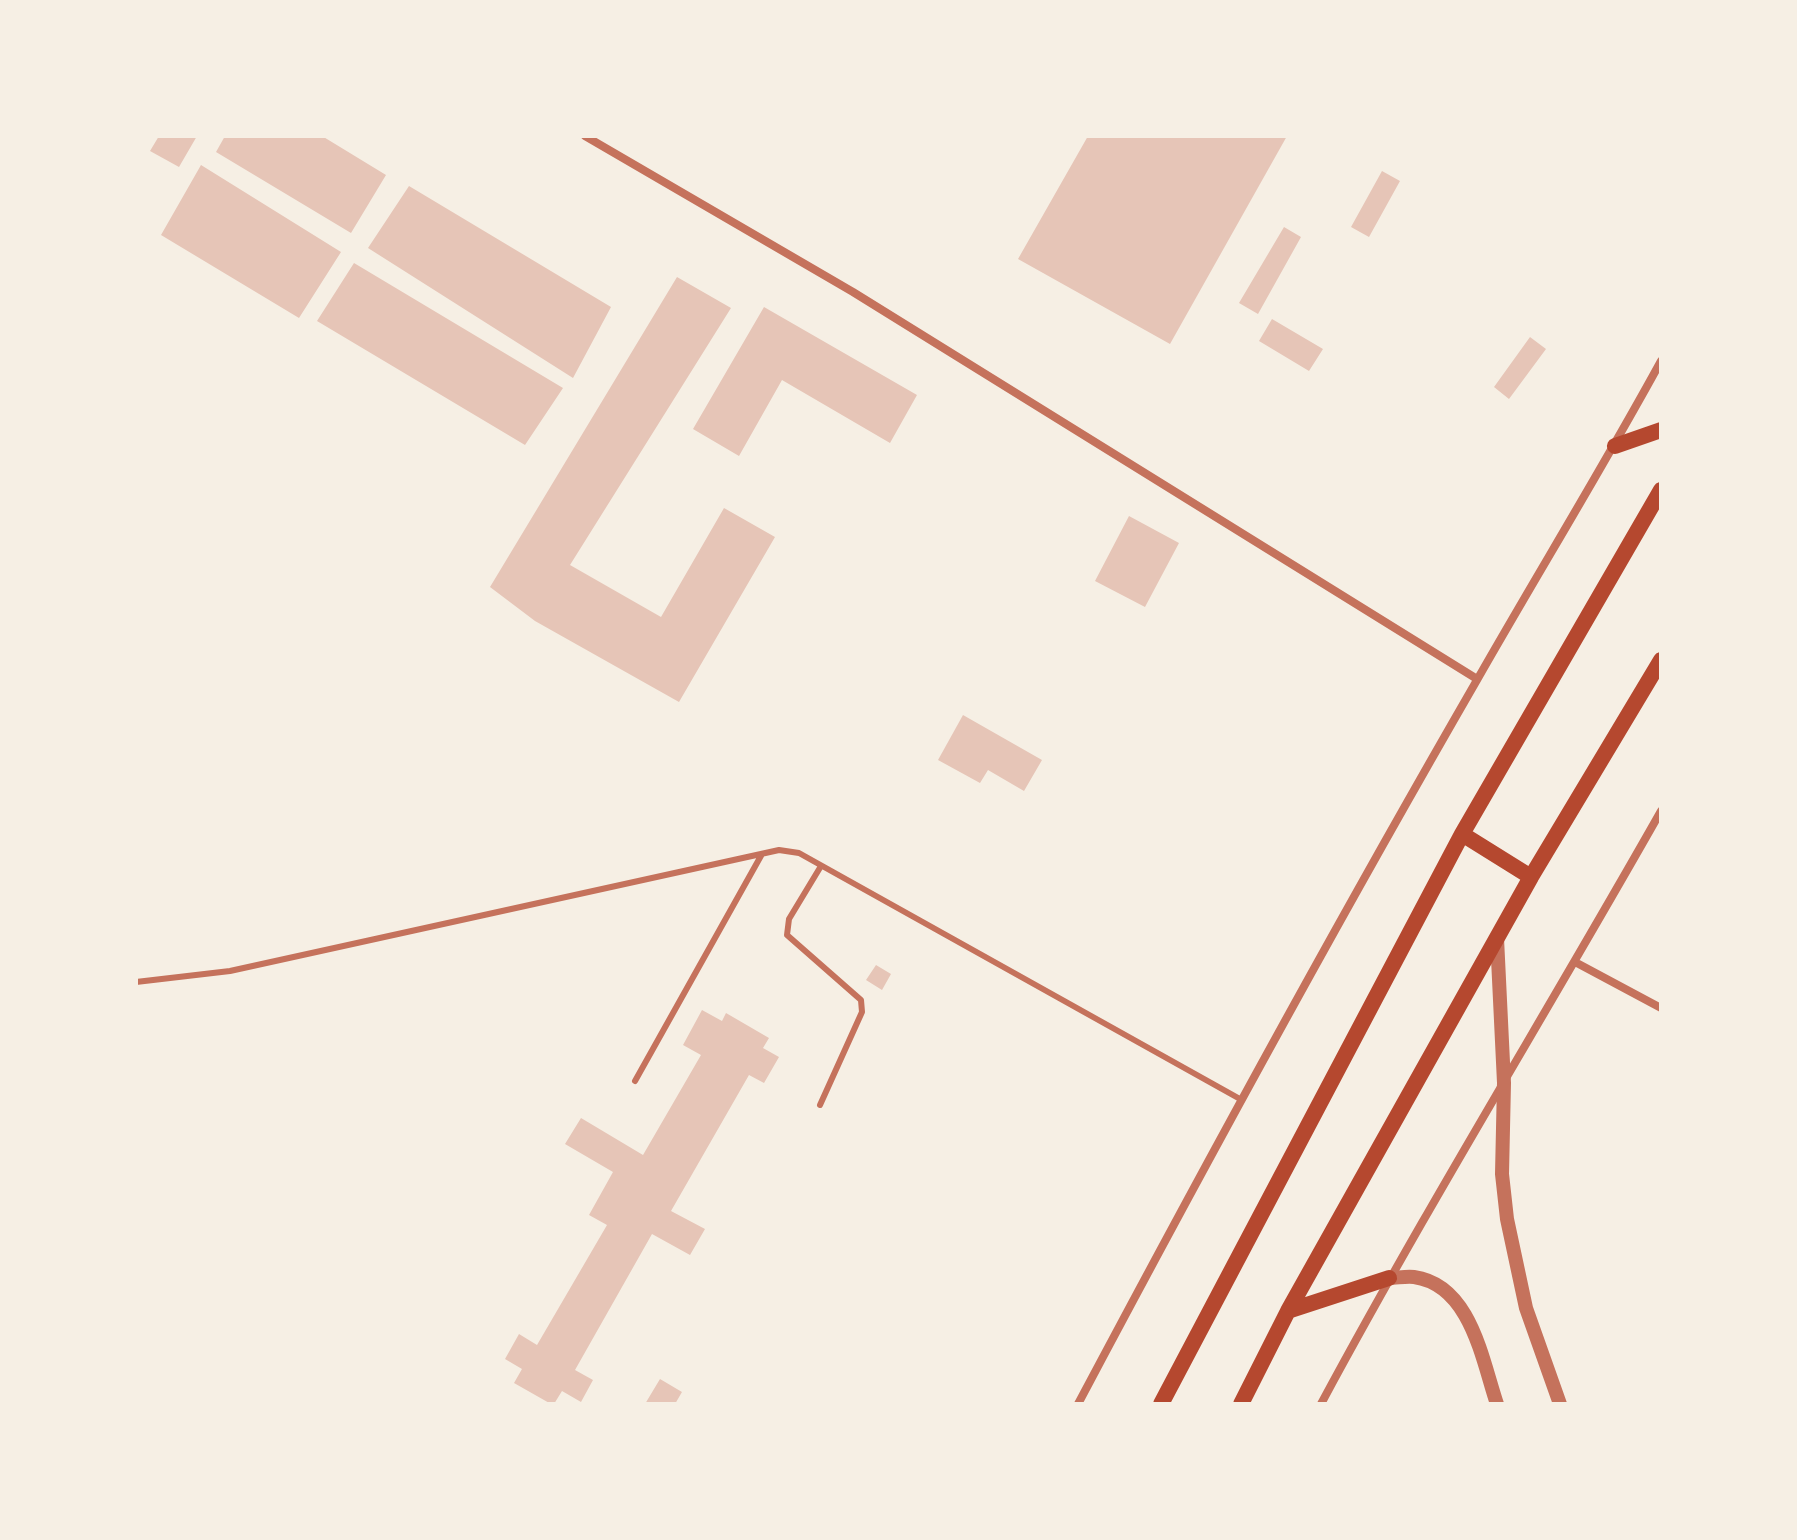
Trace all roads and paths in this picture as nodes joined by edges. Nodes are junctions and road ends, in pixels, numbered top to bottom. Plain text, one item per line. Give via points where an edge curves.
1 (585, 136) edge
2 (1661, 361) edge
3 (1661, 430) edge
4 (1615, 446) junction
5 (1661, 490) edge
6 (1661, 660) edge
7 (1477, 679) junction
8 (1661, 811) edge
9 (1462, 834) junction
10 (762, 854) junction
11 (821, 866) junction
12 (1531, 877) junction
13 (1497, 938) junction
14 (1575, 962) junction
15 (136, 982) edge
16 (1661, 1008) edge
17 (635, 1081) dead end
18 (1504, 1083) junction
19 (1240, 1099) junction
20 (820, 1105) dead end
21 (1389, 1278) junction
22 (1288, 1311) junction
23 (1078, 1404) edge
24 (1161, 1404) edge
25 (1241, 1404) edge
26 (1321, 1404) edge
27 (1497, 1404) edge
28 (1560, 1404) edge

1 - 7 street via 853,292
2 - 4 street
3 - 4 main road
4 - 7 street
5 - 9 main road
6 - 12 main road
7 - 19 street
8 - 14 street
9 - 12 main road
9 - 24 main road
10 - 11 lane via 799,853
10 - 15 lane via 230,971
10 - 17 lane
11 - 19 lane
11 - 20 lane via 789,919 787,935 861,1000 862,1012
12 - 13 main road
13 - 18 street
13 - 22 main road
14 - 16 street
14 - 18 street
18 - 21 street
18 - 28 street via 1502,1174 1512,1249 1526,1308
19 - 23 street
21 - 22 main road
21 - 26 street
21 - 27 street via 1416,1277 1442,1288 1461,1307
22 - 25 main road

